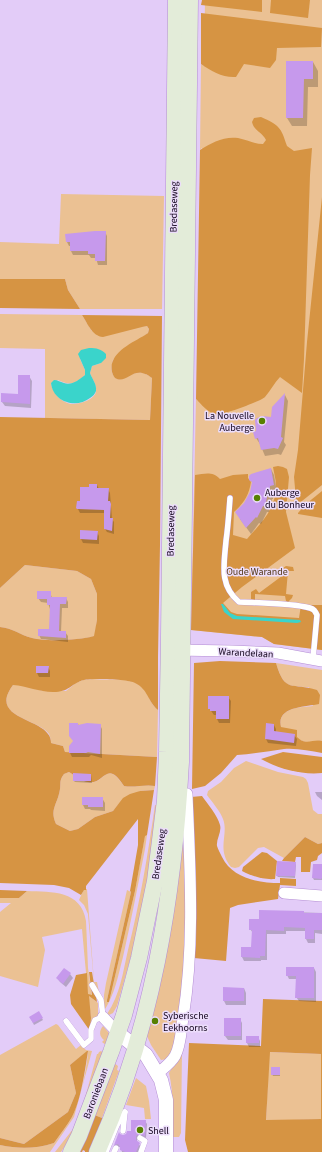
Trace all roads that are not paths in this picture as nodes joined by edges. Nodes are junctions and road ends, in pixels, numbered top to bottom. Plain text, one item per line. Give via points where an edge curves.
1 (176, 0) edge
2 (190, 0) edge
3 (180, 285) junction
4 (230, 498) dead end
5 (176, 650) junction
6 (317, 660) edge
7 (188, 794) dead end
8 (284, 893) dead end
9 (322, 896) edge
10 (92, 985) dead end
11 (103, 1017) junction
12 (66, 1021) dead end
13 (118, 1033) junction
14 (136, 1048) junction
15 (158, 1073) junction
16 (120, 1095) junction
17 (125, 1112) junction
18 (125, 1131) dead end
19 (140, 1138) dead end
20 (71, 1152) edge
21 (97, 1152) edge
22 (106, 1152) edge
23 (141, 1152) edge
24 (166, 1152) edge

1 - 3 main road, Bredaseweg
2 - 3 main road, Bredaseweg
3 - 5 main road, Bredaseweg
4 - 6 lane via 223,567 227,586 239,602 312,608 317,614
5 - 6 street, Warandelaan via 278,653
5 - 13 main road, Bredaseweg via 154,888
5 - 14 main road, Bredaseweg via 180,770 174,852 155,972
7 - 15 street via 190,952 186,1003 176,1055
8 - 9 street
10 - 11 lane via 101,1000
11 - 12 lane via 95,1020 91,1039 84,1045
11 - 13 street
13 - 14 street
13 - 20 main road, Baroniebaan
14 - 15 street via 146,1055
14 - 16 main road
15 - 24 street via 166,1100
16 - 17 lane
16 - 21 main road
17 - 18 lane
17 - 22 lane
19 - 23 lane via 145,1141

